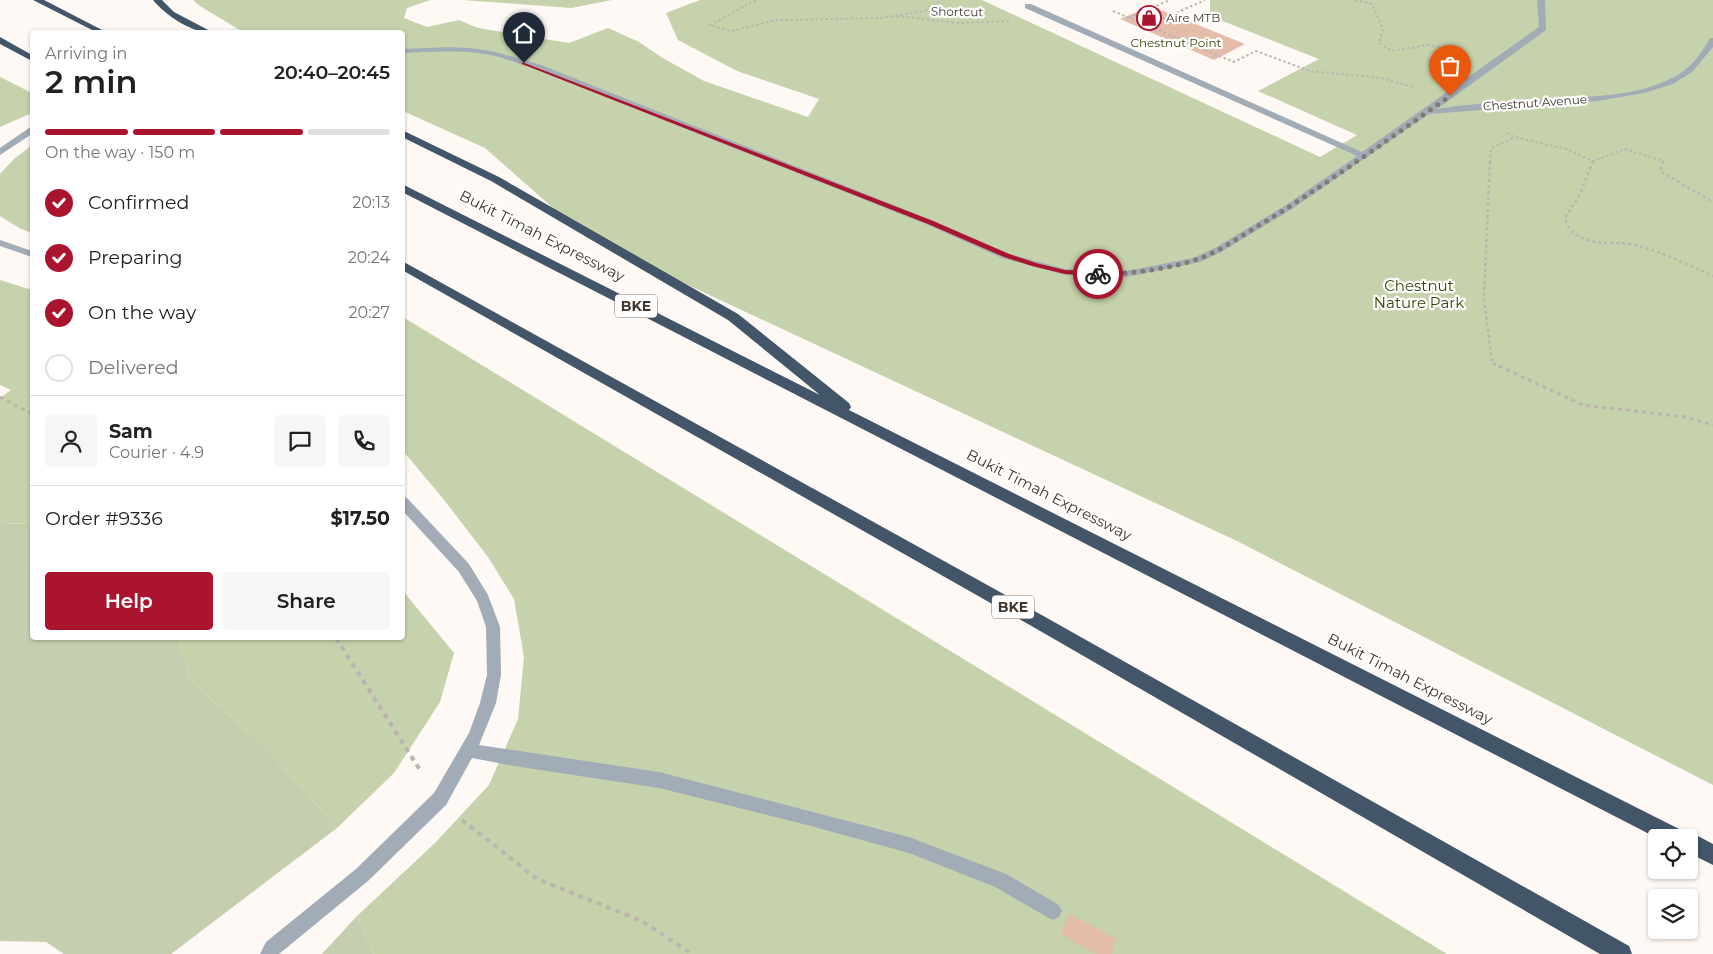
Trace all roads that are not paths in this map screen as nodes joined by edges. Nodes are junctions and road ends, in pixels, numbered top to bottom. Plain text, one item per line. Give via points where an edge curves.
1 (37, 0) edge
2 (157, 0) edge
3 (1541, 0) edge
4 (1028, 6) dead end
5 (98, 30) edge
6 (204, 30) edge
7 (1713, 40) edge
8 (2, 43) edge
9 (405, 51) edge
10 (30, 57) edge
11 (1426, 112) junction
12 (30, 131) edge
13 (405, 135) edge
14 (0, 152) edge
15 (1364, 156) junction
16 (405, 189) edge
17 (0, 243) edge
18 (30, 253) edge
19 (405, 267) edge
20 (869, 426) junction
21 (405, 504) edge
22 (468, 750) junction
23 (1661, 829) edge
24 (1698, 847) edge
25 (1713, 855) edge
26 (1054, 911) dead end
27 (269, 954) edge
28 (1621, 954) edge

1 - 5 highway
2 - 6 highway via 171,14
3 - 11 street via 1543,28
4 - 15 street
7 - 11 street, Chestnut Avenue via 1707,52 1686,73 1671,82 1641,91 1608,98
8 - 10 highway
9 - 15 street, Chestnut Avenue via 478,51 538,67 931,223 1006,256 1065,272 1126,274 1196,260 1288,207
11 - 15 street, Chestnut Avenue
12 - 14 street
13 - 20 highway via 495,179 733,317
16 - 20 highway, Bukit Timah Expressway / BKE
17 - 18 street
19 - 28 highway, BKE via 1041,622
20 - 23 highway, Bukit Timah Expressway / BKE
21 - 22 street via 464,568 483,599 493,628 494,675 488,703
22 - 26 street via 659,780 909,845 1000,880
22 - 27 street via 440,800 362,875 272,948
24 - 25 highway

